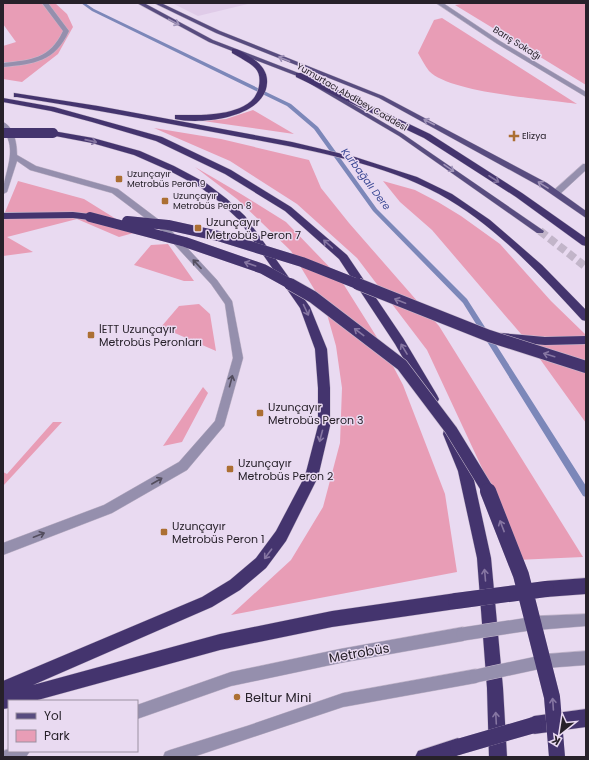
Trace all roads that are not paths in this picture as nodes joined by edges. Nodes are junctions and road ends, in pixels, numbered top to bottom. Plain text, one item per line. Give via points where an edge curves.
1 (45, 3) edge
2 (140, 3) edge
3 (156, 3) edge
4 (439, 3) edge
5 (235, 51) junction
6 (3, 65) edge
7 (299, 75) junction
8 (3, 93) edge
9 (586, 96) edge
10 (3, 100) edge
11 (142, 116) junction
12 (3, 124) edge
13 (3, 133) edge
14 (13, 154) junction
15 (586, 166) edge
16 (3, 192) edge
17 (556, 193) junction
18 (586, 215) edge
19 (3, 216) edge
20 (90, 217) junction
21 (540, 232) tunnel mouth
22 (586, 243) edge
23 (586, 317) edge
24 (489, 336) junction
25 (586, 340) edge
26 (586, 367) edge
27 (3, 549) edge
28 (585, 586) edge
29 (586, 620) edge
30 (586, 658) edge
31 (3, 688) edge
32 (3, 701) edge
33 (138, 712) edge
34 (586, 718) edge
35 (20, 752) edge
36 (6, 757) edge
37 (170, 757) edge
38 (424, 757) edge
39 (498, 757) edge
40 (556, 757) edge

1 - 6 street via 66,31 63,40 54,53 39,59
2 -> 5 main road, Yumurtacı Abdibey Caddesi
17 -> 3 main road via 382,97 218,32
4 - 9 street, Barış Sokağı
5 - 7 main road, Yumurtacı Abdibey Caddesi
5 - 11 highway via 260,69 264,83 262,93 248,107 227,115 209,117
7 -> 21 main road, Yumurtacı Abdibey Caddesi via 401,135
7 -> 22 highway via 427,136 519,195
8 - 11 highway
39 -> 10 highway via 484,558 465,471 432,398 399,341 342,257 288,209 228,172 159,139 95,120
11 - 23 highway via 293,145 361,161 415,179 448,196 485,222 520,251
12 - 14 street via 10,131 14,143
13 -> 31 highway, bridge via 53,133 93,141 137,153 203,185 242,218 305,307 321,349 324,388 324,426 310,477 282,536 261,563 235,585 207,602
14 - 16 street via 11,171
27 -> 14 street via 108,509 182,466 220,423 238,358 229,303 214,282 164,228 115,192 33,168
15 - 17 street
17 - 18 main road
19 - 20 highway
24 -> 20 highway, bridge via 302,262 218,236 168,225
40 -> 20 highway, bridge via 552,697 521,575 486,486 451,430 402,365 313,297 263,269 186,242
24 - 25 highway, bridge via 546,341
26 -> 24 highway, bridge
28 - 32 highway, bridge via 546,589 332,619 220,642
29 - 33 street, Metrobüs, bridge via 463,634 340,656 231,679
30 - 37 street, bridge via 546,661 343,700
34 - 38 highway, bridge via 534,726
35 - 36 street

